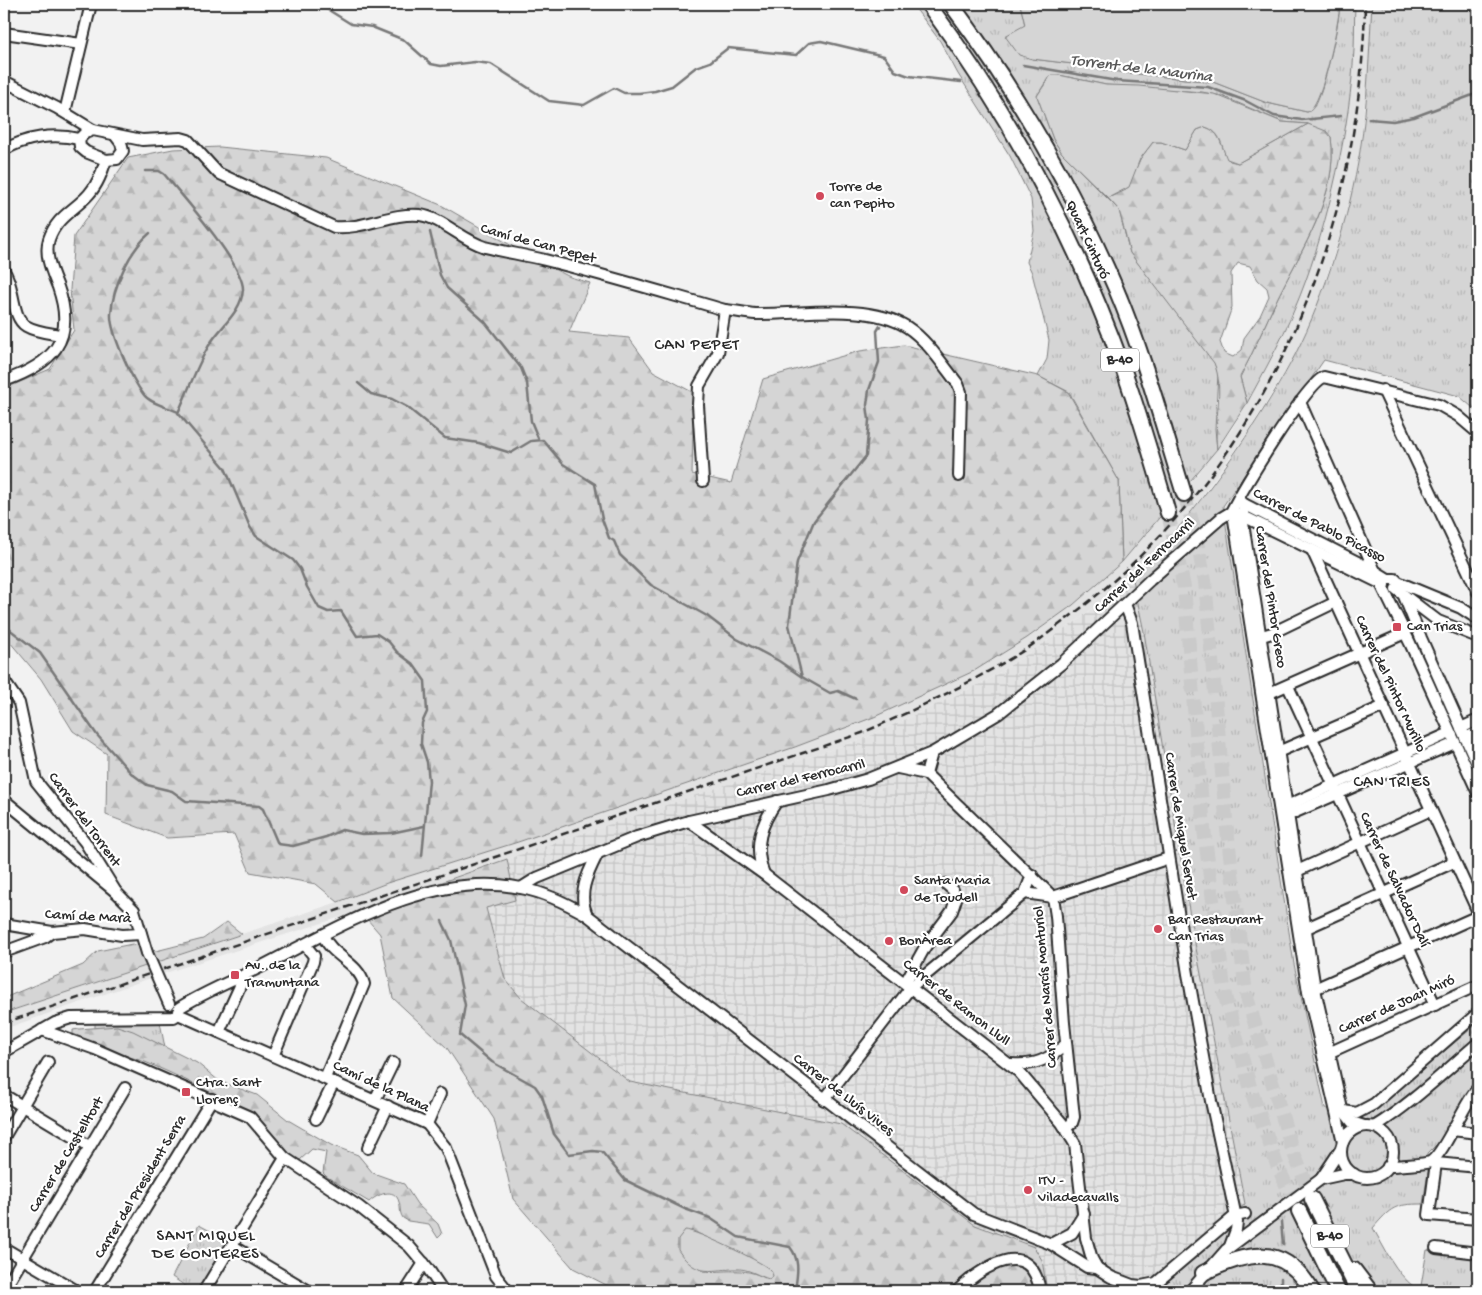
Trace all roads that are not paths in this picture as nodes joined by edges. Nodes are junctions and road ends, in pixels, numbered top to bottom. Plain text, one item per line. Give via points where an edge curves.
1 (91, 4) edge
2 (928, 4) edge
3 (951, 4) edge
4 (4, 33) edge
5 (81, 44) junction
6 (4, 81) edge
7 (65, 112) junction
8 (80, 122) junction
9 (93, 130) junction
10 (114, 135) junction
11 (81, 138) junction
12 (142, 140) junction
13 (4, 150) edge
14 (123, 151) junction
15 (106, 160) junction
16 (4, 271) edge
17 (725, 310) junction
18 (61, 335) junction
19 (4, 381) edge
20 (1383, 390) junction
21 (1300, 402) junction
22 (1478, 433) edge
23 (959, 476) dead end
24 (703, 481) dead end
25 (1184, 494) tunnel mouth
26 (1240, 500) junction
27 (1168, 513) tunnel mouth
28 (1236, 513) junction
29 (1312, 550) junction
30 (1376, 571) junction
31 (1391, 587) junction
32 (1478, 592) edge
33 (1336, 602) junction
34 (1125, 604) junction
35 (1408, 610) junction
36 (1478, 618) edge
37 (1438, 620) junction
38 (1405, 633) junction
39 (1256, 637) junction
40 (1478, 637) edge
41 (1360, 654) junction
42 (4, 681) edge
43 (1288, 686) junction
44 (1265, 695) junction
45 (1384, 706) junction
46 (1478, 720) edge
47 (1461, 728) junction
48 (1478, 732) edge
49 (1450, 733) junction
50 (1311, 737) junction
51 (1466, 738) junction
52 (1455, 743) junction
53 (932, 752) junction
54 (1278, 752) junction
55 (1405, 752) junction
56 (1410, 764) junction
57 (1478, 766) edge
58 (898, 768) junction
59 (926, 774) junction
60 (1333, 784) junction
61 (1478, 793) edge
62 (1338, 796) junction
63 (4, 800) edge
64 (777, 801) junction
65 (1432, 810) junction
66 (1284, 812) junction
67 (709, 816) junction
68 (689, 821) junction
69 (708, 833) junction
70 (1361, 842) junction
71 (598, 853) junction
72 (1169, 858) junction
73 (1454, 862) junction
74 (1297, 872) junction
75 (765, 875) junction
76 (1032, 875) junction
77 (946, 884) dead end
78 (521, 888) junction
79 (116, 892) junction
80 (1026, 892) junction
81 (1384, 894) junction
82 (1052, 897) junction
83 (1478, 912) edge
84 (587, 915) junction
85 (1478, 916) edge
86 (4, 924) edge
87 (1302, 931) junction
88 (52, 932) junction
89 (141, 934) junction
90 (323, 935) junction
91 (305, 944) junction
92 (327, 946) junction
93 (1408, 948) junction
94 (4, 952) edge
95 (314, 956) junction
96 (245, 975) junction
97 (908, 985) junction
98 (1478, 986) edge
99 (219, 987) junction
100 (1311, 991) junction
101 (234, 999) junction
102 (1435, 1005) junction
103 (172, 1010) junction
104 (1478, 1013) edge
105 (42, 1030) junction
106 (219, 1032) junction
107 (1478, 1043) edge
108 (1066, 1044) junction
109 (4, 1052) edge
110 (1325, 1054) junction
111 (273, 1056) junction
112 (48, 1062) dead end
113 (392, 1063) dead end
114 (1010, 1064) junction
115 (329, 1080) junction
116 (125, 1088) dead end
117 (1478, 1088) edge
118 (4, 1094) edge
119 (440, 1094) dead end
120 (212, 1099) junction
121 (375, 1100) junction
122 (824, 1100) junction
123 (22, 1106) junction
124 (388, 1106) junction
125 (1343, 1111) junction
126 (1397, 1114) junction
127 (316, 1120) dead end
128 (427, 1124) junction
129 (1369, 1127) junction
130 (1066, 1128) junction
131 (1452, 1130) junction
132 (1478, 1133) edge
133 (4, 1137) edge
134 (1391, 1143) junction
135 (89, 1146) junction
136 (1342, 1146) junction
137 (368, 1148) dead end
138 (285, 1158) junction
139 (1435, 1161) junction
140 (1412, 1162) junction
141 (1388, 1166) junction
142 (1478, 1166) edge
143 (1354, 1174) junction
144 (1320, 1179) junction
145 (1312, 1199) tunnel mouth
146 (1298, 1211) tunnel mouth
147 (1084, 1214) junction
148 (1240, 1215) junction
149 (1271, 1215) junction
150 (1478, 1219) edge
151 (1311, 1237) junction
152 (1051, 1244) junction
153 (233, 1246) junction
154 (1230, 1246) junction
155 (4, 1248) edge
156 (1436, 1248) dead end
157 (1478, 1252) edge
158 (1339, 1254) junction
159 (22, 1259) junction
160 (424, 1263) junction
161 (1097, 1268) junction
162 (1203, 1273) junction
163 (1349, 1273) junction
164 (4, 1290) edge
165 (77, 1291) edge
166 (95, 1291) edge
167 (204, 1291) edge
168 (309, 1291) edge
169 (406, 1291) edge
170 (443, 1291) edge
171 (508, 1291) edge
172 (957, 1291) edge
173 (1040, 1291) edge
174 (1190, 1291) edge
175 (1312, 1291) edge
176 (1329, 1291) edge
177 (1338, 1291) edge
178 (1358, 1291) edge
179 (1365, 1291) edge
180 (1370, 1291) edge

1 - 5 street
2 - 27 highway, Quart Cinturó / B-40 via 989,90 1056,212 1123,368
3 - 25 highway, Quart Cinturó / B-40 via 1034,131 1098,251 1140,353
4 - 5 street
5 - 7 street
6 - 7 street
7 - 8 street
8 - 9 street
8 - 11 street
9 - 10 street
9 - 11 street
10 - 12 street, Camí de Can Pepet
10 - 14 street
11 - 13 street via 36,138
11 - 15 street via 80,147
12 - 14 street, Camí de Can Pepet
12 - 17 street, Camí de Can Pepet via 188,140 218,173 329,225 352,226 420,215 434,218 466,240 483,246 546,260
14 - 15 street via 117,159
15 - 18 street via 101,176 88,194 56,223 48,241 49,264 59,290 64,318
16 - 18 street via 12,287 17,316 25,325
17 - 23 street, Camí de Can Pepet via 756,314 873,314 906,327 921,339 961,392
17 - 24 street via 718,353 699,386
18 - 19 street via 46,362
20 - 21 street via 1324,377
20 - 22 street via 1448,409
20 - 32 street
21 - 26 street
21 - 30 street
26 - 28 street
26 - 30 street, Carrer de Pablo Picasso
28 - 29 street, Carrer de Pablo Picasso
28 - 34 street, Carrer del Ferrocarril, bridge via 1221,518
28 - 39 street, Carrer del Pintor Greco via 1234,520
29 - 31 street, Carrer de Pablo Picasso
29 - 33 street, Carrer del Pintor Murillo
30 - 31 street, Carrer de Pablo Picasso
31 - 35 street
31 - 36 street, Carrer de Pablo Picasso via 1461,608
31 - 37 street, Carrer de Pablo Picasso
31 - 38 street
33 - 39 street via 1272,633
33 - 41 street, Carrer del Pintor Murillo
34 - 53 street, Carrer del Ferrocarril via 1061,664 998,714
34 - 72 street, Carrer de Miquel Servet via 1132,623
35 - 37 street, Carrer de Pablo Picasso
35 - 47 street
37 - 40 street, Carrer de Pablo Picasso
38 - 41 street
38 - 49 street
39 - 44 street, Carrer del Pintor Greco
41 - 43 street
41 - 45 street, Carrer del Pintor Murillo
42 - 79 street, Carrer del Torrent via 19,703 36,781 86,842
43 - 44 street
43 - 50 street, Carrer de Salvador Dalí
44 - 54 street, Carrer del Pintor Greco
44 - 66 street, Carrer del Pintor Greco
45 - 50 street
45 - 55 street, Carrer del Pintor Murillo
46 - 47 street
47 - 51 street
48 - 51 street
49 - 52 street
49 - 55 street
50 - 54 street
50 - 60 street, Carrer de Salvador Dalí
51 - 57 street
52 - 56 street
52 - 61 street
53 - 58 street, Carrer del Ferrocarril
53 - 59 street
54 - 66 street, Carrer del Pintor Greco
55 - 56 street, Carrer del Pintor Murillo
55 - 60 street
56 - 62 street
56 - 65 street, Carrer del Pintor Murillo
58 - 59 street
58 - 64 street, Carrer del Ferrocarril via 829,790
59 - 76 street, Carrer de Narcís Monturiol
60 - 62 street, Carrer de Salvador Dalí
60 - 66 street
62 - 66 street
62 - 70 street, Carrer de Salvador Dalí
63 - 79 street
64 - 67 street, Carrer del Ferrocarril
64 - 75 street via 764,820 760,836 760,863
65 - 70 street
65 - 73 street, Carrer del Pintor Murillo
66 - 74 street, Carrer del Pintor Greco
66 - 87 street, Carrer del Pintor Greco
67 - 68 street, Carrer del Ferrocarril
67 - 69 street via 704,824
68 - 69 street, Carrer de Ramon Llull
68 - 71 street, Carrer del Ferrocarril
69 - 75 street, Carrer de Ramon Llull
70 - 74 street
70 - 81 street, Carrer de Salvador Dalí
71 - 78 street, Carrer del Ferrocarril
71 - 84 street via 585,881 583,907
72 - 82 street
72 - 148 street, Carrer de Miquel Servet via 1211,1101 1232,1201
73 - 81 street
73 - 83 street, Carrer del Pintor Murillo
74 - 87 street, Carrer del Pintor Greco
75 - 97 street, Carrer de Ramon Llull
76 - 80 street
76 - 82 street, Carrer de Narcís Monturiol
77 - 97 street via 954,890 956,898 952,911 925,947
78 - 84 street, Carrer de Lluís Vives
78 - 90 street, Carrer de Lluís Vives via 479,884 428,893 386,906
79 - 89 street via 134,910
80 - 82 street
80 - 97 street
81 - 87 street
81 - 93 street, Carrer de Salvador Dalí
82 - 108 street, Carrer de Narcís Monturiol
84 - 122 street, Carrer de Lluís Vives
85 - 93 street
86 - 88 street, Camí de Marà
87 - 100 street, Carrer del Pintor Greco
88 - 89 street, Camí de Marà via 85,929 122,935
88 - 94 street via 45,938
89 - 103 street, bridge
90 - 91 street, Carrer de Lluís Vives
90 - 92 street
91 - 95 street
91 - 96 street, Carrer de Lluís Vives
92 - 95 street
92 - 115 street via 358,971 364,984
93 - 100 street
93 - 102 street, Carrer de Salvador Dalí
95 - 111 street
96 - 99 street, Carrer de Lluís Vives
96 - 101 street
97 - 114 street, Carrer de Ramon Llull
97 - 122 street
98 - 102 street, Carrer de Joan Miró
99 - 101 street via 230,990
99 - 103 street, Carrer de Lluís Vives
100 - 110 street, Carrer del Pintor Greco
101 - 106 street
102 - 110 street, Carrer de Joan Miró
103 - 105 street, Carrer de Lluís Vives via 143,1016 71,1018
103 - 106 street, Camí de la Plana
104 - 125 street via 1374,1104 1357,1113
105 - 109 street, Carrer de Lluís Vives
105 - 120 street
106 - 111 street, Camí de la Plana
107 - 126 street
108 - 114 street, Carrer de Ramon Llull via 1046,1060
108 - 130 street, Carrer de Narcís Monturiol via 1074,1117
110 - 125 street, Carrer del Pintor Greco
110 - 136 street, Carrer del Pintor Greco
111 - 115 street, Camí de la Plana
112 - 123 street
113 - 121 street
114 - 130 street, Carrer de Ramon Llull
115 - 121 street, Camí de la Plana
115 - 127 street
116 - 135 street, Carrer de Castelltort
117 - 131 street
118 - 123 street
119 - 128 street
120 - 138 street via 250,1118
120 - 166 street, Carrer del President Serra
121 - 124 street, Camí de la Plana
122 - 152 street, Carrer de Lluís Vives via 974,1214
123 - 133 street
123 - 135 street
124 - 128 street, Camí de la Plana
124 - 137 street
125 - 129 street via 1352,1122
126 - 129 street
126 - 134 street
128 - 171 street, Camí de la Plana via 446,1148 496,1276
129 - 134 street via 1383,1132
129 - 136 street via 1352,1131
130 - 147 street via 1075,1144
131 - 132 street
131 - 139 street
134 - 140 street via 1397,1153
134 - 141 street via 1392,1156
135 - 159 street, Carrer de Castelltort
136 - 143 street via 1345,1165
136 - 144 street
138 - 153 street
138 - 160 street via 388,1228
139 - 140 street
139 - 142 street
139 - 150 street via 1429,1215
140 - 141 street
141 - 143 street via 1373,1177
143 - 144 street
144 - 149 street
145 - 158 highway, B-40
146 - 151 highway, B-40
147 - 152 street via 1072,1233
147 - 161 street via 1089,1249
148 - 149 street
148 - 154 street, Carrer de Miquel Servet
148 - 161 street, Carrer de Lluís Vives via 1156,1283 1132,1285
149 - 154 street
151 - 176 highway via 1317,1265
151 - 177 highway, B-40
152 - 161 street, Carrer de Lluís Vives via 1087,1267
153 - 167 street
153 - 168 street
154 - 162 street
155 - 159 street
156 - 157 street
158 - 163 highway, B-40
158 - 180 highway
159 - 164 street, Carrer de Castelltort
159 - 165 street
160 - 169 street
160 - 170 street
162 - 174 street
162 - 175 highway via 1247,1255 1264,1255 1288,1265
163 - 178 highway, B-40
163 - 179 highway
172 - 173 street via 983,1269 1017,1260 1036,1271

